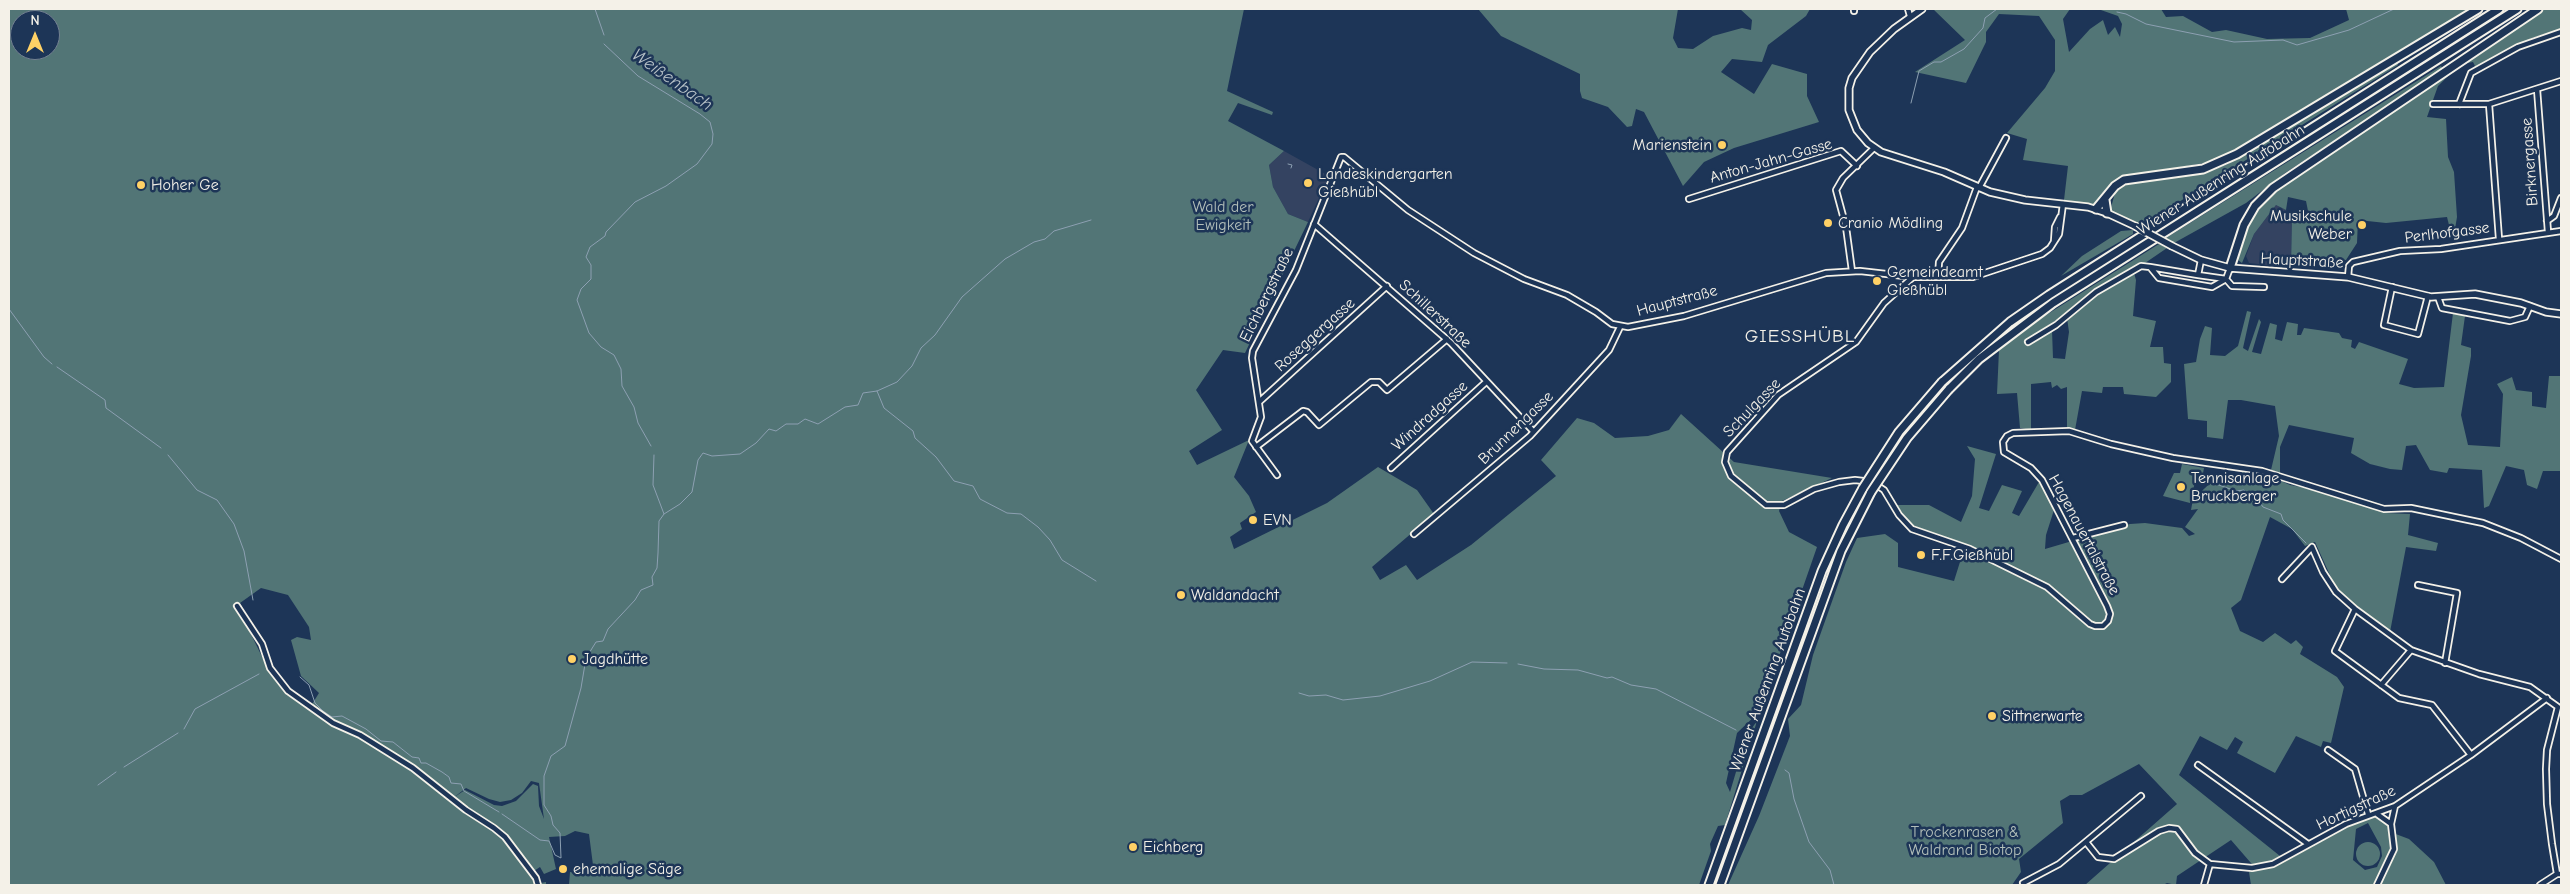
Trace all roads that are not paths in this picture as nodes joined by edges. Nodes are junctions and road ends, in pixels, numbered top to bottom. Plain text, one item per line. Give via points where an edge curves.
1 (1908, 9) edge
2 (1922, 9) edge
3 (2478, 9) edge
4 (2499, 9) edge
5 (2517, 9) edge
6 (2538, 9) edge
7 (1910, 16) junction
8 (2561, 32) edge
9 (2561, 81) edge
10 (2537, 89) junction
11 (2434, 104) dead end
12 (2460, 104) junction
13 (2490, 104) junction
14 (2006, 138) dead end
15 (1874, 148) junction
16 (1344, 157) joint
17 (1857, 166) junction
18 (1978, 187) junction
19 (2561, 198) edge
20 (1689, 199) dead end
21 (2106, 200) junction
22 (2063, 204) junction
23 (2096, 209) junction
24 (2107, 213) junction
25 (2547, 221) junction
26 (1314, 224) junction
27 (2561, 231) edge
28 (2548, 232) junction
29 (2499, 239) junction
30 (2201, 260) junction
31 (2150, 267) junction
32 (2230, 268) junction
33 (1852, 271) junction
34 (2198, 275) junction
35 (1913, 277) junction
36 (1938, 277) junction
37 (2348, 277) junction
38 (2226, 279) junction
39 (1386, 286) junction
40 (2264, 287) dead end
41 (2392, 287) junction
42 (2428, 296) junction
43 (2438, 297) junction
44 (2530, 306) junction
45 (2561, 314) edge
46 (1620, 327) junction
47 (1447, 339) junction
48 (2028, 342) dead end
49 (1486, 382) junction
50 (1259, 402) junction
51 (1533, 431) junction
52 (1256, 447) junction
53 (1391, 468) dead end
54 (1277, 475) dead end
55 (1784, 505) joint
56 (2124, 525) dead end
57 (1414, 534) dead end
58 (2073, 538) junction
59 (2561, 559) edge
60 (2282, 579) dead end
61 (2418, 585) dead end
62 (237, 606) dead end
63 (2354, 609) junction
64 (2411, 650) junction
65 (2444, 662) junction
66 (2381, 686) junction
67 (2547, 698) junction
68 (2560, 705) edge
69 (2328, 750) dead end
70 (2471, 755) junction
71 (2198, 764) dead end
72 (2141, 796) dead end
73 (2395, 806) junction
74 (2368, 814) junction
75 (2377, 814) junction
76 (2392, 824) junction
77 (2086, 842) junction
78 (2308, 844) junction
79 (2210, 864) junction
80 (2559, 874) edge
81 (2023, 883) dead end
82 (538, 885) edge
83 (1709, 885) edge
84 (1720, 885) edge
85 (2204, 885) edge
86 (2377, 885) edge
87 (2540, 885) edge

1 - 7 street
2 - 7 main road
3 - 21 highway via 2237,154 2203,169 2124,180 2115,186
4 - 83 highway, Wiener Außenring Autobahn, bridge via 2049,295 2002,328 1942,382 1900,432 1863,488 1822,571
5 - 84 highway, Wiener Außenring Autobahn, bridge via 2053,303 1979,360 1949,389 1907,438 1871,492 1841,551
6 - 32 highway via 2273,188 2255,206 2244,225
7 - 15 main road via 1863,59 1849,88 1849,110 1858,130
8 - 12 street via 2518,47 2471,73
9 - 10 street
10 - 13 street
10 - 25 street, Birknergasse
11 - 12 street
12 - 13 street
13 - 29 street
14 - 18 street
15 - 17 street
15 - 18 main road
16 - 26 street, Eichbergstraße via 1339,158
16 - 46 street, Hauptstraße via 1408,210 1474,253 1524,280 1567,295
17 - 20 street, Anton-Jahn-Gasse via 1841,151
17 - 33 street via 1836,190 1846,226
18 - 22 main road via 2013,198
18 - 36 street via 1962,228 1938,262
19 - 25 street via 2554,216
21 - 23 highway
21 - 24 highway
22 - 23 main road, Hauptstraße
22 - 36 street, Hauptstraße via 2054,241 2042,254 1973,277
23 - 24 main road, Hauptstraße
24 - 30 main road, Hauptstraße, bridge
25 - 28 street, Birknergasse
26 - 39 street, Schillerstraße
26 - 50 street, Eichbergstraße via 1296,270 1253,351
27 - 28 street, Perlhofgasse
28 - 29 street, Perlhofgasse
29 - 37 street, Perlhofgasse via 2441,249 2400,251 2360,260 2349,266
30 - 32 main road, Hauptstraße
30 - 34 street
31 - 34 street
31 - 38 street via 2160,278 2212,287
31 - 48 street via 2141,266 2096,292 2056,325
32 - 37 main road, Hauptstraße
32 - 38 street
33 - 35 street, Hauptstraße
33 - 46 street, Hauptstraße via 1812,276 1684,316
34 - 38 street, Hauptstraße
35 - 36 street, Hauptstraße
35 - 55 street, Schulgasse via 1884,303 1856,342 1794,382 1765,408 1727,452 1725,462 1731,476 1766,504
37 - 41 main road, Hauptstraße
38 - 40 street, Hauptstraße via 2232,286
39 - 47 street, Schillerstraße
39 - 50 street, Roseggergasse
41 - 42 main road, Hauptstraße
41 - 42 street via 2384,325 2418,334
42 - 43 main road, Hauptstraße
43 - 44 main road, Hauptstraße via 2475,294
43 - 44 street via 2442,308 2510,321 2525,317
44 - 45 main road, Hauptstraße
46 - 51 street, Brunnengasse via 1609,350
47 - 49 street, Schillerstraße
47 - 52 street via 1387,390 1379,382 1371,382 1319,425 1303,411
49 - 51 street, Schillerstraße
49 - 53 street, Windradgasse
50 - 52 street, Eichbergstraße via 1261,417 1252,441
51 - 57 street, Brunnengasse via 1470,489
52 - 54 street
55 - 58 street, Hagenauertalstraße via 1822,486 1855,480 1872,482 1884,490 1912,529 1970,549 2047,587 2090,624 2103,626 2110,614
56 - 58 street
58 - 59 street, Hagenauertalstraße via 2042,480 2031,468 2004,452 2002,448 2007,436 2068,430 2173,458 2262,471 2384,509 2411,508 2483,523 2522,538
60 - 63 street via 2312,546 2336,592
61 - 65 street via 2457,593
62 - 82 street via 262,644 270,668 281,683 304,704 413,768 494,828 536,878
63 - 64 street
63 - 66 street via 2335,651
64 - 65 street
64 - 66 street
65 - 67 street via 2530,687
66 - 70 street via 2399,698 2432,705
67 - 68 street
67 - 70 street, Hortigstraße
68 - 80 street via 2547,750 2546,769 2547,804
69 - 74 street via 2355,769
70 - 73 street, Hortigstraße
71 - 78 street
72 - 77 street
73 - 75 street, Hortigstraße
73 - 76 street
74 - 75 street, Hortigstraße
74 - 78 street, Hortigstraße
75 - 76 street
76 - 86 street via 2394,849
77 - 79 street via 2098,857 2114,859 2159,831 2177,829 2195,853
77 - 81 street via 2059,864
78 - 79 street, Hortigstraße via 2273,864 2252,868
79 - 85 street
80 - 87 street

